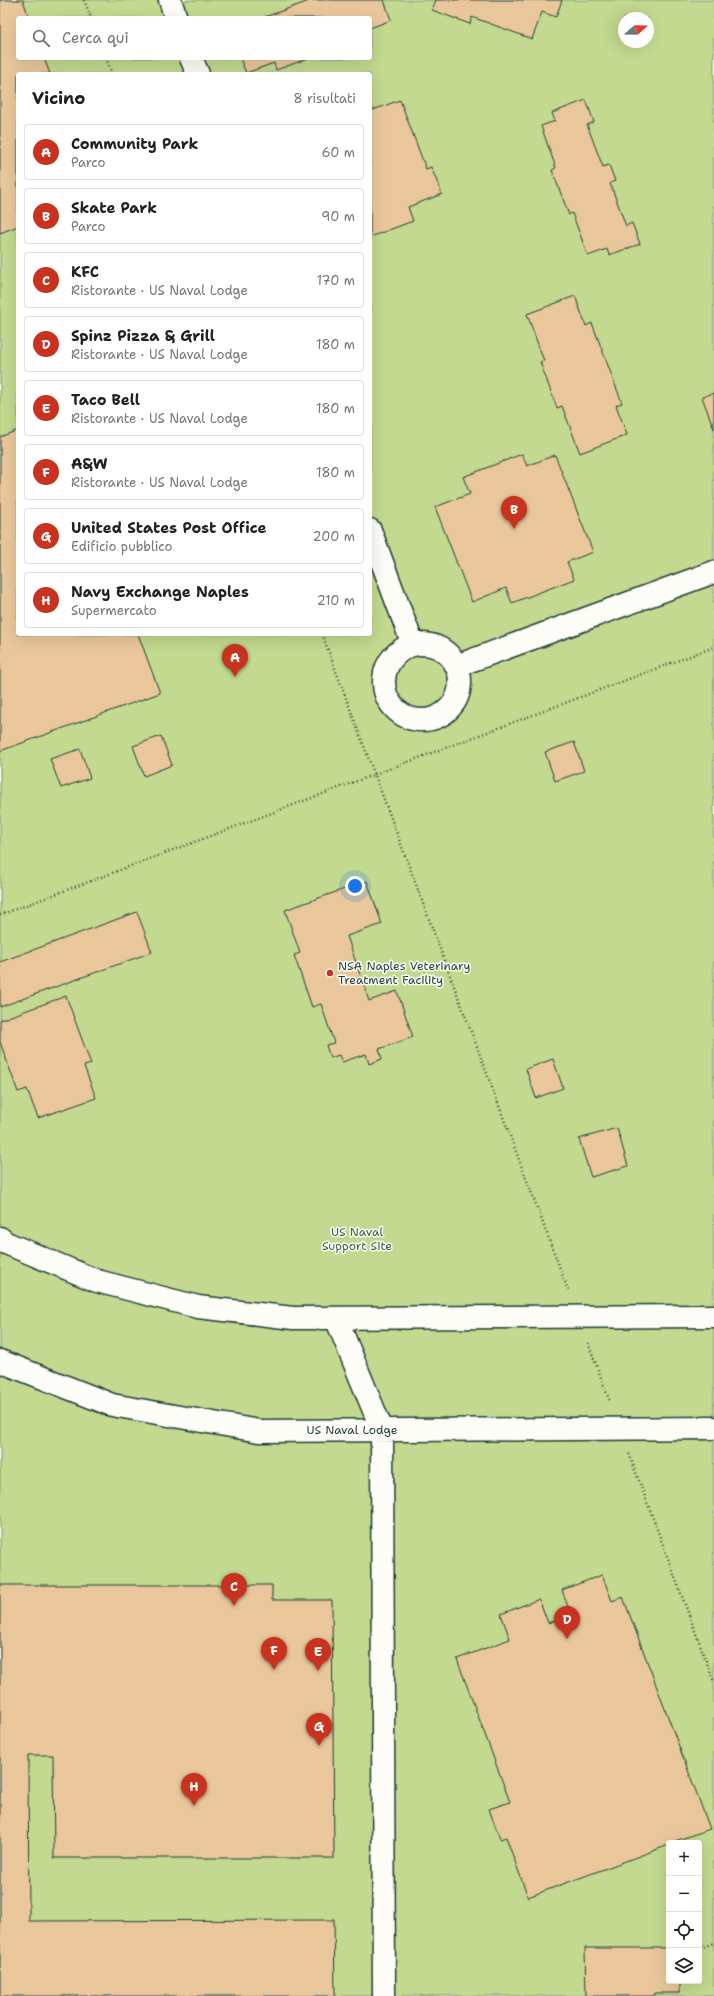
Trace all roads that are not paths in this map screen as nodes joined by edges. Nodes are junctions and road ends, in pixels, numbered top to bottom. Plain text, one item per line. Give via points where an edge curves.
1 (170, 0) edge
2 (175, 16) edge
3 (193, 60) edge
4 (197, 72) edge
5 (372, 535) edge
6 (714, 572) edge
7 (413, 645) junction
8 (456, 666) junction
9 (0, 1238) edge
10 (714, 1316) edge
11 (336, 1318) junction
12 (0, 1361) edge
13 (714, 1428) edge
14 (382, 1430) junction
15 (384, 1996) edge

1 - 2 street
3 - 4 street
5 - 7 street
6 - 8 street
7 - 8 street via 434,646 451,657
7 - 8 street via 394,657 387,666 384,678 389,701 396,710 406,716 428,720 440,716 449,709 460,689 460,677
9 - 11 street via 97,1281 198,1307 293,1318
10 - 11 street
11 - 14 street
12 - 14 street, US Naval Lodge via 112,1405 259,1431
13 - 14 street, US Naval Lodge
14 - 15 street

